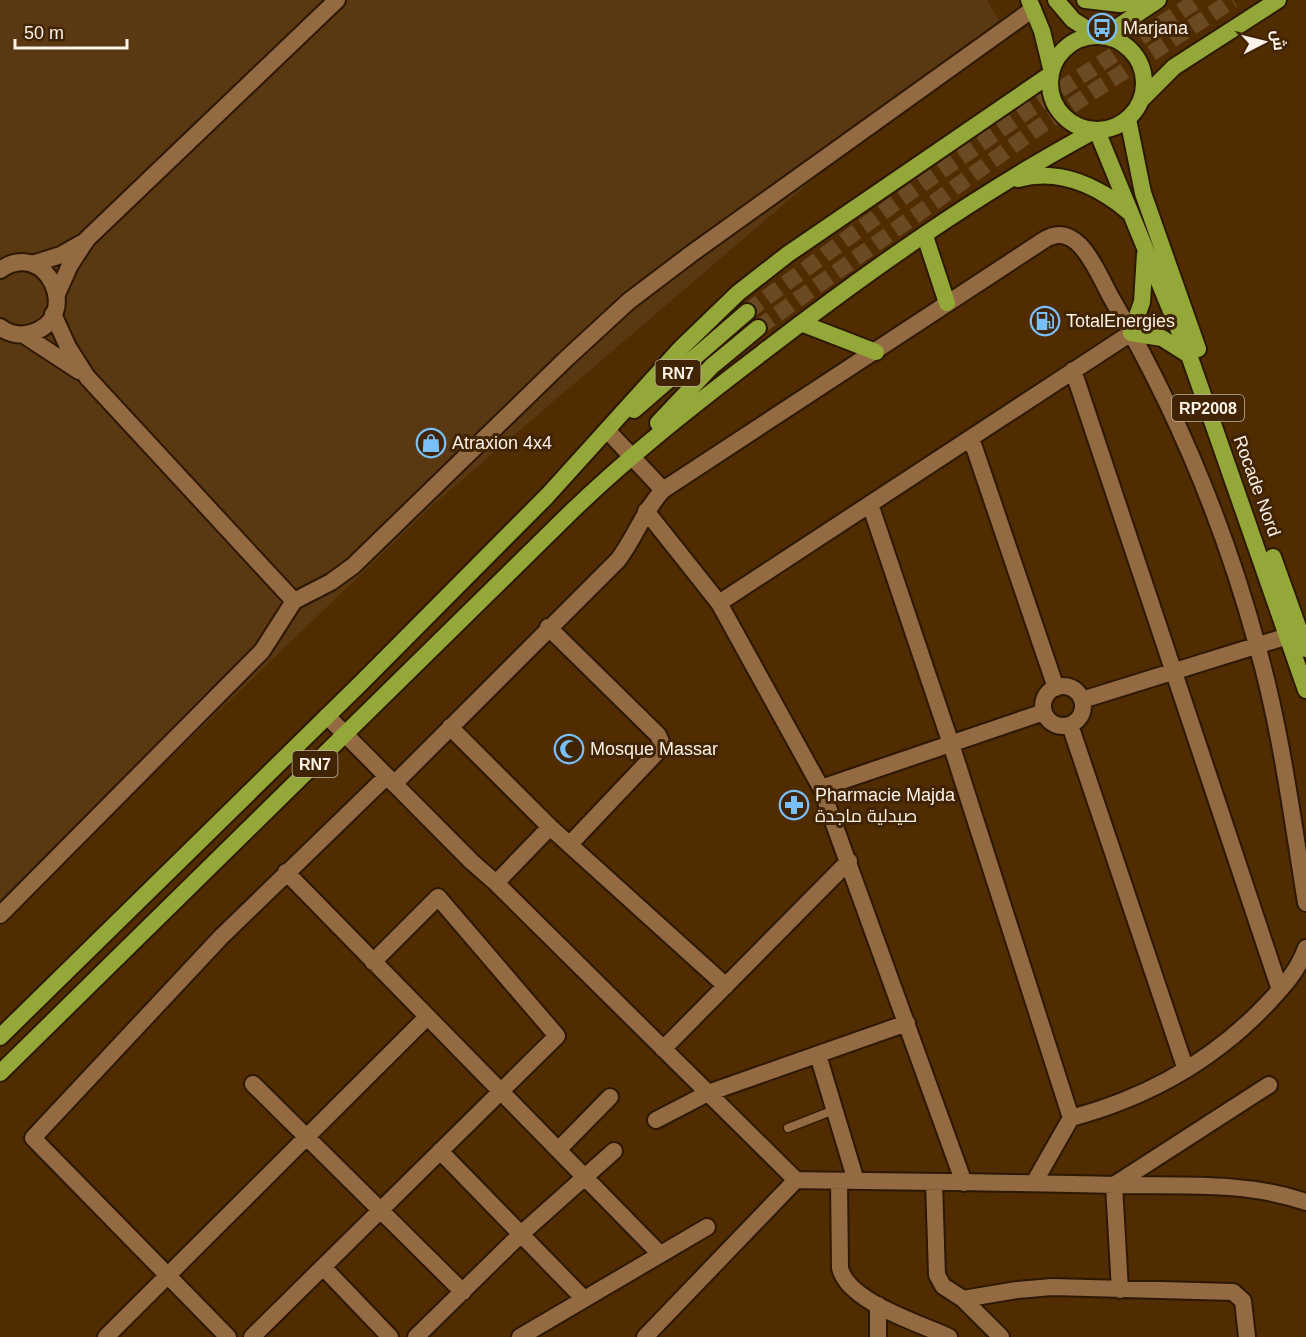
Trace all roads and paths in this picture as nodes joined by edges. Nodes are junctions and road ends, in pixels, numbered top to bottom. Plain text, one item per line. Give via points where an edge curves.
1 (337, 0) edge
2 (1056, 0) edge
3 (1085, 0) edge
4 (1145, 0) edge
5 (1158, 0) edge
6 (1278, 0) edge
7 (1031, 4) edge
8 (1101, 36) junction
9 (1051, 71) junction
10 (1141, 101) junction
11 (1128, 119) junction
12 (1095, 131) junction
13 (1011, 180) junction
14 (1131, 214) junction
15 (925, 236) junction
16 (87, 239) junction
17 (1145, 244) junction
18 (0, 256) edge
19 (24, 264) junction
20 (0, 270) edge
21 (57, 294) junction
22 (947, 303) junction
23 (747, 312) tunnel mouth
24 (53, 314) junction
25 (801, 323) junction
26 (758, 328) tunnel mouth
27 (1131, 333) junction
28 (10, 334) edge
29 (876, 352) junction
30 (1189, 355) junction
31 (1073, 370) junction
32 (87, 377) junction
33 (607, 430) junction
34 (971, 438) junction
35 (631, 456) junction
36 (663, 490) junction
37 (870, 504) junction
38 (646, 511) junction
39 (294, 601) junction
40 (719, 603) junction
41 (548, 627) junction
42 (1288, 636) junction
43 (1257, 645) junction
44 (1306, 649) edge
45 (1173, 671) junction
46 (1056, 688) junction
47 (1306, 690) edge
48 (1082, 700) junction
49 (1044, 712) junction
50 (327, 716) junction
51 (1070, 725) junction
52 (450, 727) junction
53 (345, 734) junction
54 (951, 744) junction
55 (391, 780) junction
56 (821, 788) junction
57 (550, 827) junction
58 (570, 844) junction
59 (849, 861) junction
60 (286, 872) junction
61 (496, 883) junction
62 (1306, 903) edge
63 (0, 915) edge
64 (1306, 948) edge
65 (373, 962) junction
66 (726, 986) junction
67 (1280, 990) junction
68 (427, 1017) junction
69 (907, 1023) junction
70 (0, 1037) edge
71 (663, 1049) junction
72 (818, 1055) junction
73 (1186, 1070) junction
74 (0, 1073) edge
75 (253, 1084) dead end
76 (1269, 1085) dead end
77 (500, 1092) junction
78 (708, 1093) junction
79 (610, 1097) dead end
80 (834, 1110) junction
81 (1071, 1118) junction
82 (656, 1120) dead end
83 (788, 1128) dead end
84 (306, 1137) junction
85 (558, 1150) junction
86 (440, 1151) junction
87 (614, 1151) dead end
88 (583, 1176) junction
89 (796, 1180) junction
90 (839, 1181) junction
91 (856, 1181) junction
92 (1035, 1181) junction
93 (934, 1182) junction
94 (964, 1183) junction
95 (1114, 1185) junction
96 (1306, 1202) edge
97 (380, 1210) junction
98 (706, 1227) dead end
99 (521, 1234) junction
100 (660, 1254) junction
101 (323, 1267) junction
102 (167, 1275) junction
103 (1120, 1290) junction
104 (463, 1292) junction
105 (584, 1299) junction
106 (963, 1299) junction
107 (878, 1305) junction
108 (648, 1336) edge
109 (106, 1337) edge
110 (228, 1337) edge
111 (252, 1337) edge
112 (390, 1337) edge
113 (416, 1337) edge
114 (520, 1337) edge
115 (878, 1337) edge
116 (949, 1337) edge
117 (1001, 1337) edge
118 (1247, 1337) edge

1 - 16 street
2 - 8 highway via 1072,20
3 - 4 highway via 1120,4
5 - 8 highway
6 - 10 highway via 1174,67
7 - 9 highway
7 - 39 street via 629,301 353,566
8 - 9 highway via 1075,41 1065,48
8 - 10 highway via 1119,42 1136,57 1143,78
9 - 12 highway via 1050,90 1058,111 1075,126
9 - 33 highway via 763,272 680,349
10 - 11 highway
11 - 12 highway
11 - 44 highway, Rocade Nord / RP2008 via 1135,162 1153,223
12 - 13 highway
12 - 14 highway, Rocade Nord / RP2008
13 - 14 highway via 1043,176 1073,180 1105,193
13 - 15 highway
14 - 17 highway, Rocade Nord / RP2008
15 - 22 highway
15 - 25 highway
16 - 19 street via 61,255
16 - 21 street
17 - 27 highway via 1142,302
17 - 30 highway, Rocade Nord / RP2008
18 - 19 street
19 - 20 street
19 - 21 street via 48,275
21 - 24 street
22 - 27 street via 1044,240 1070,235 1082,248
22 - 29 street
23 - 33 highway, RN7 via 660,390
24 - 28 street via 42,328
24 - 32 street
25 - 29 highway
25 - 35 highway
26 - 35 highway, RN7 via 691,387
27 - 30 highway via 1162,338
27 - 31 street
27 - 43 street via 1193,458
28 - 32 street
29 - 36 street
30 - 42 highway, Rocade Nord / RP2008
31 - 34 street
31 - 45 street
32 - 39 street
33 - 35 street
33 - 50 highway, RN7 via 547,496
34 - 37 street
34 - 46 street
35 - 36 street
35 - 53 highway, RN7
36 - 38 street
37 - 40 street
37 - 54 street
38 - 40 street
38 - 41 street via 618,560
39 - 63 street via 262,651
40 - 56 street
41 - 52 street
41 - 58 street via 658,735 662,744
42 - 43 street
42 - 47 highway, Rocade Nord / RP2008
43 - 45 street
43 - 62 street via 1283,761
45 - 48 street
45 - 67 street
46 - 48 street via 1074,690
46 - 49 street via 1047,695
48 - 51 street via 1079,718
49 - 51 street via 1057,725
49 - 54 street
50 - 53 street
50 - 70 highway, RN7
51 - 73 street
52 - 55 street
52 - 57 street
53 - 55 street
53 - 74 highway, RN7
54 - 56 street
54 - 81 street
55 - 60 street
55 - 61 street
56 - 59 street
57 - 58 street
57 - 61 street
58 - 66 street
59 - 66 street
59 - 69 street
60 - 65 street
60 - 102 street via 33,1138
61 - 71 street
64 - 67 street via 1296,971
65 - 68 street
65 - 77 street via 438,897 557,1036
66 - 71 street
67 - 73 street via 1239,1031
68 - 77 street
68 - 84 street
69 - 72 street
69 - 94 street
71 - 78 street
72 - 78 street
72 - 80 street
73 - 81 street via 1123,1103
75 - 84 street
76 - 95 street
77 - 85 street
77 - 86 street
78 - 82 street
78 - 89 street
79 - 85 street
80 - 83 lane
80 - 91 street
81 - 92 street
84 - 97 street
84 - 102 street
85 - 88 street
86 - 97 street
86 - 99 street
87 - 88 street
88 - 99 street
88 - 100 street
89 - 90 street
89 - 108 street
90 - 91 street
90 - 107 street via 841,1274 854,1291
91 - 93 street
92 - 94 street
92 - 95 street
93 - 94 street
93 - 106 street via 937,1275 943,1286
95 - 96 street via 1241,1188
95 - 103 street
97 - 101 street
97 - 104 street
98 - 100 street
99 - 104 street
99 - 105 street
100 - 105 street
101 - 111 street
101 - 112 street
102 - 109 street
102 - 110 street
103 - 106 street via 1033,1288
103 - 118 street via 1233,1292 1243,1300
104 - 113 street
105 - 114 street
106 - 117 street
107 - 115 street
107 - 116 street

